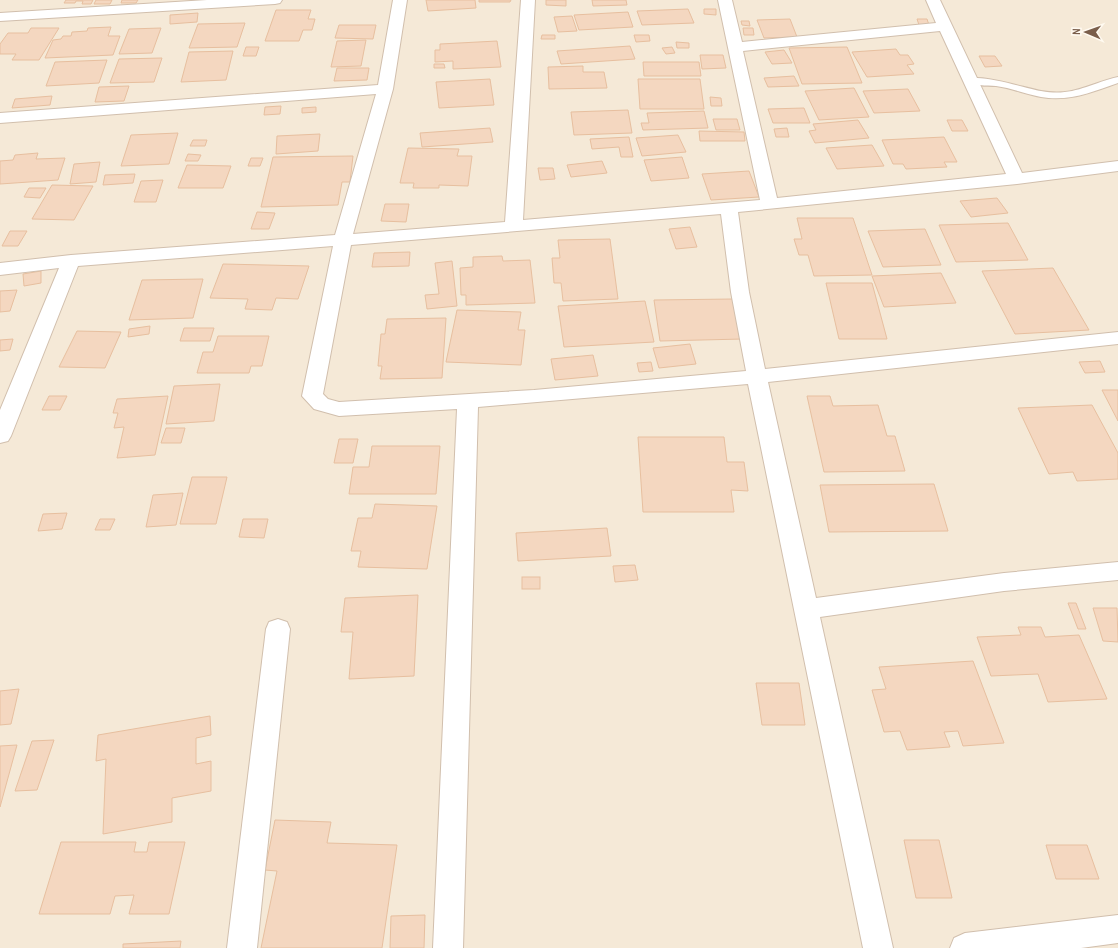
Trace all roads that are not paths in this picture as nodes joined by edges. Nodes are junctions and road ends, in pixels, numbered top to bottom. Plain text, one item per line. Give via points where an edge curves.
1 (275, 0) edge
2 (400, 0) edge
3 (528, 0) edge
4 (725, 0) edge
5 (933, 0) edge
6 (203, 2) edge
7 (0, 17) edge
8 (945, 26) junction
9 (736, 47) junction
10 (1118, 80) edge
11 (971, 81) junction
12 (385, 89) junction
13 (0, 118) edge
14 (1118, 166) edge
15 (1017, 179) junction
16 (770, 205) junction
17 (729, 209) junction
18 (514, 226) junction
19 (343, 239) junction
20 (71, 261) junction
21 (0, 269) edge
22 (1118, 338) edge
23 (757, 378) junction
24 (468, 402) junction
25 (0, 436) edge
26 (1118, 571) edge
27 (806, 609) junction
28 (278, 628) dead end
29 (1118, 929) edge
30 (242, 948) edge
31 (448, 948) edge
32 (878, 948) edge
33 (964, 948) edge

1 - 6 street
2 - 12 street
3 - 18 street
4 - 9 street
5 - 8 street
6 - 7 street
8 - 9 street
8 - 11 street
9 - 16 street
10 - 11 lane via 1075,95 1056,96 996,83
11 - 15 street
12 - 13 street
12 - 19 street
14 - 15 street
15 - 16 street
16 - 17 street
17 - 18 street
17 - 23 street via 739,285
18 - 19 street
19 - 20 street
19 - 24 street via 312,396 321,404 338,409
20 - 21 street
20 - 25 street
22 - 23 street
23 - 24 street
23 - 27 street
24 - 31 street
26 - 27 street via 1004,582
27 - 32 street
28 - 30 street
29 - 33 street

